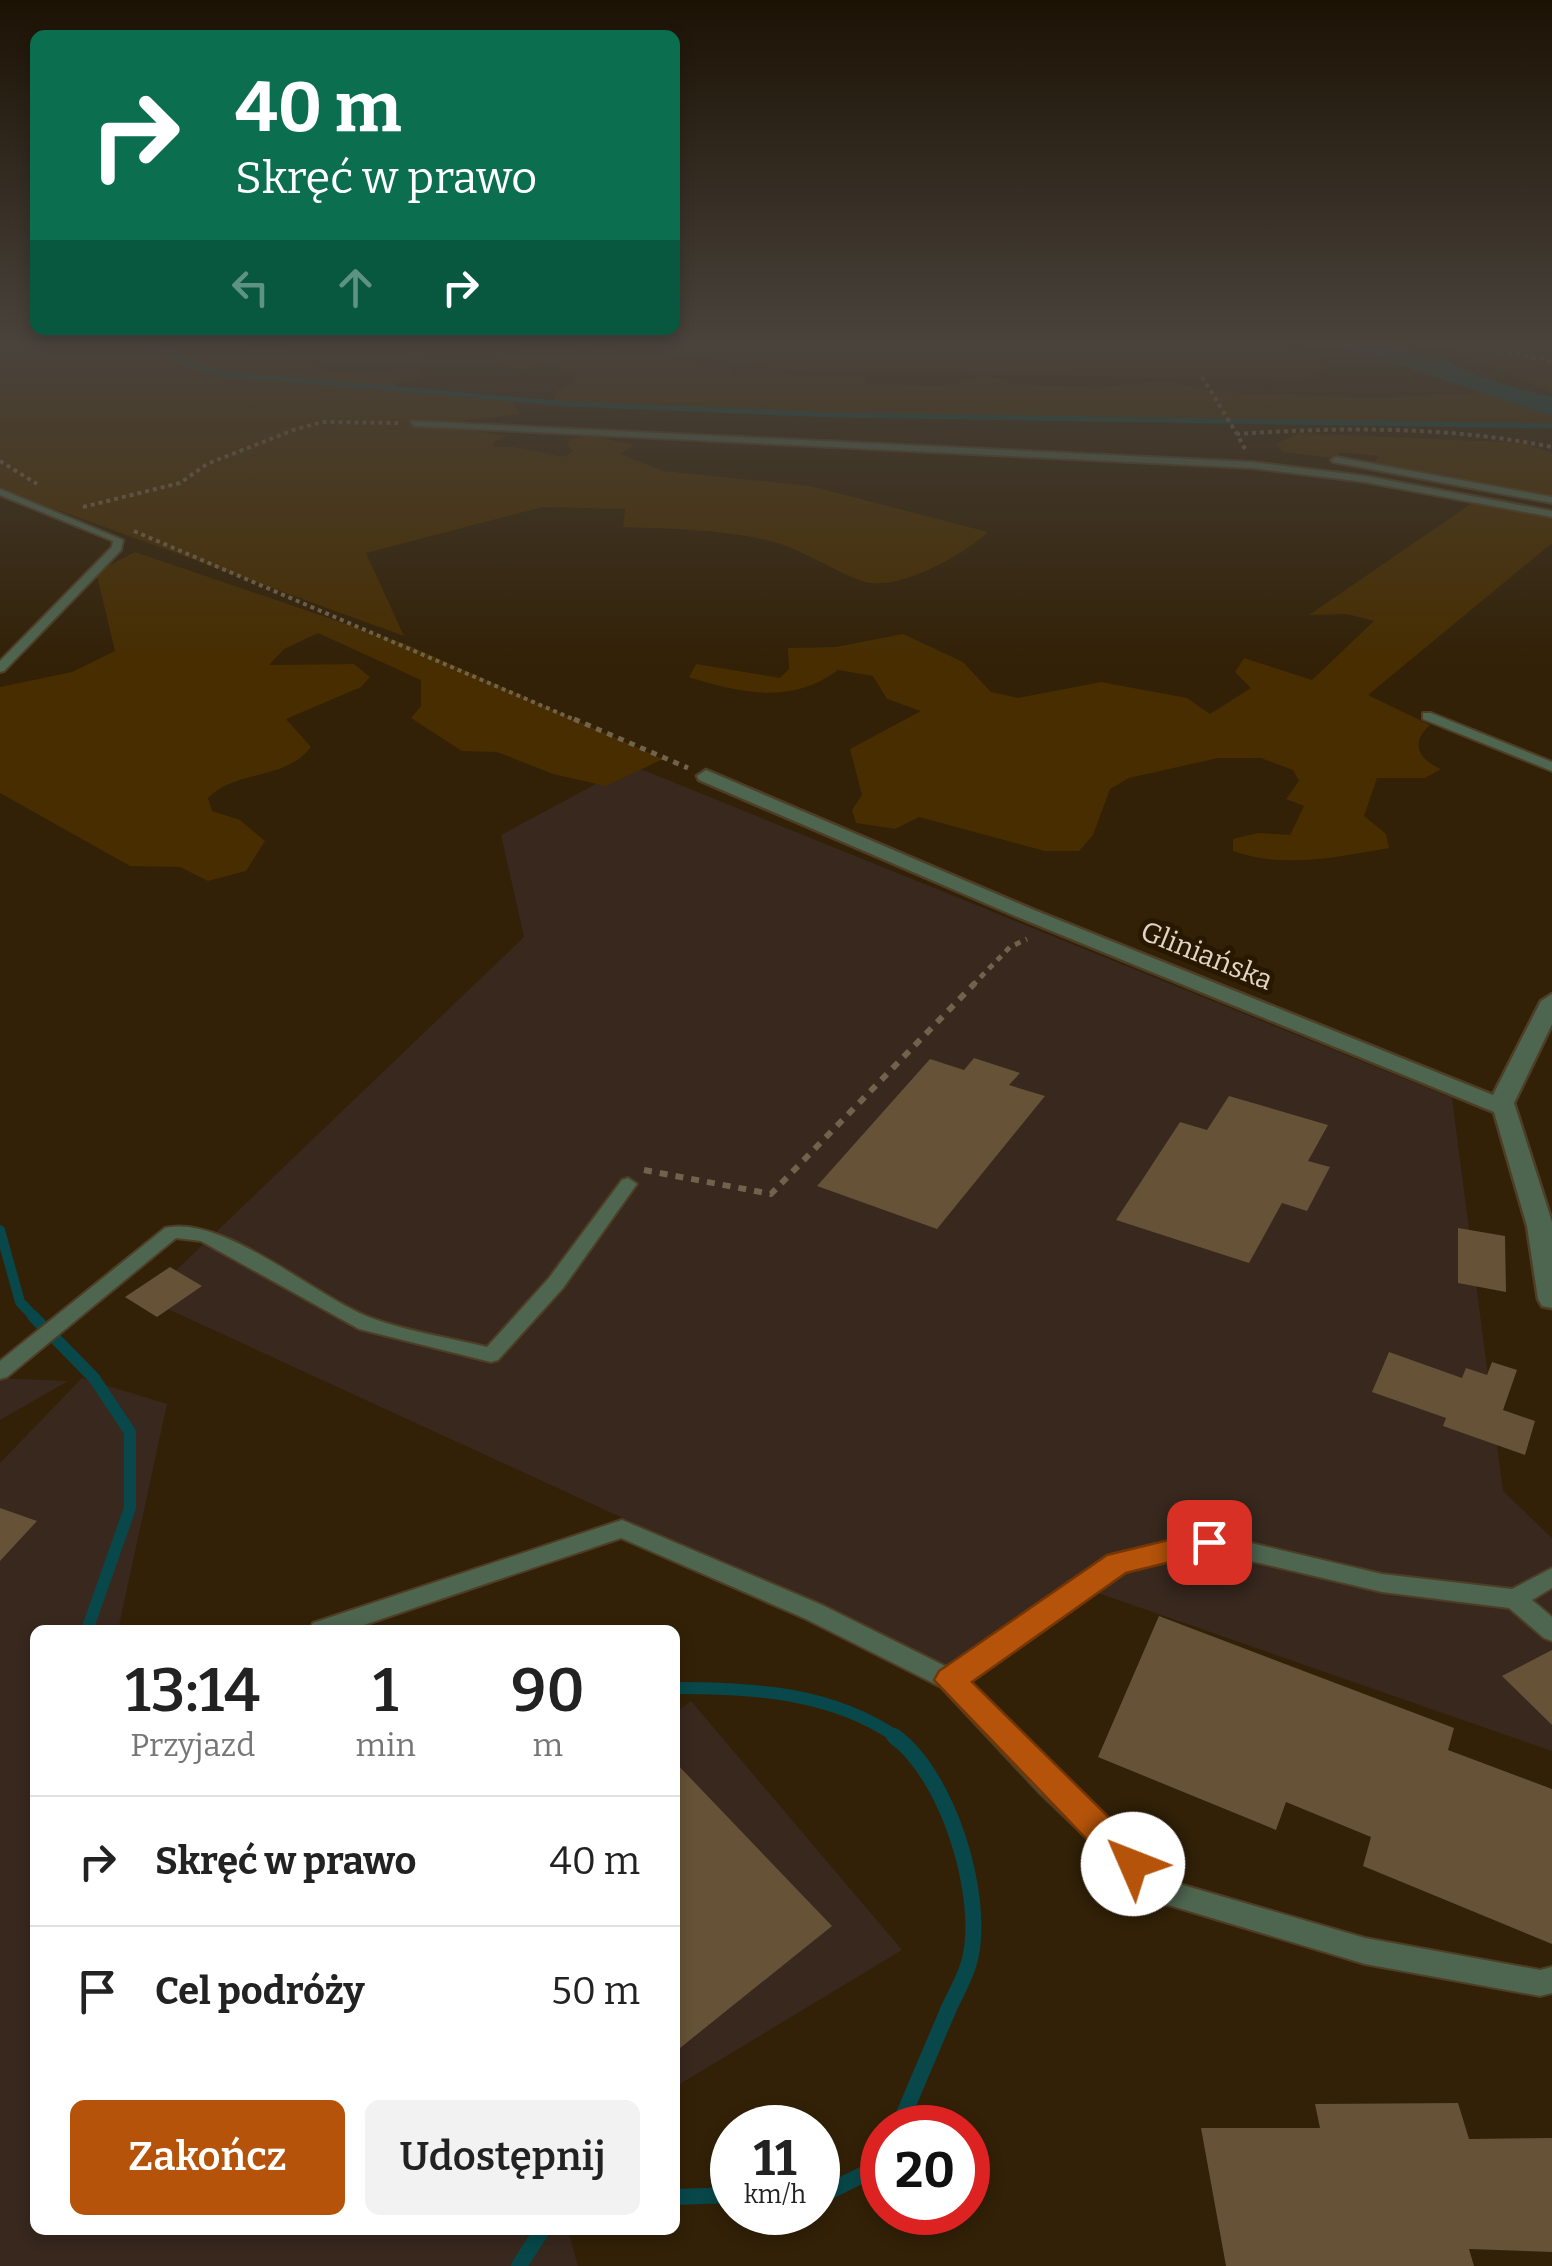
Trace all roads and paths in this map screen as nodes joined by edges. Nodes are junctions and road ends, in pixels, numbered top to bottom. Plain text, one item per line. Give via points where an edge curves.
1 (243, 450) edge
2 (947, 450) edge
3 (1336, 460) dead end
4 (0, 461) edge
5 (40, 486) dead end
6 (0, 492) edge
7 (1552, 500) edge
8 (68, 501) dead end
9 (83, 507) junction
10 (99, 514) dead end
11 (1552, 514) edge
12 (129, 528) dead end
13 (0, 668) edge
14 (1427, 716) dead end
15 (1552, 767) edge
16 (706, 776) joint
17 (1056, 926) junction
18 (1552, 1001) edge
19 (1500, 1106) junction
20 (628, 1184) joint
21 (1552, 1299) edge
22 (0, 1372) edge
23 (1552, 1577) edge
24 (1515, 1599) junction
25 (336, 1625) edge
26 (1552, 1632) edge
27 (950, 1680) junction
28 (1552, 1980) edge

1 - 9 path via 180,483
2 - 11 lane via 1254,465
3 - 7 lane
4 - 5 path
6 - 13 lane via 118,540 118,548
8 - 9 path
9 - 10 path
12 - 16 path
14 - 15 lane
16 - 17 street, Gliniańska
17 - 19 street, Gliniańska
17 - 20 path via 1010,947 771,1194 646,1169
18 - 19 street
19 - 21 street via 1540,1226
20 - 22 lane via 556,1283 492,1355 366,1324 205,1234 172,1232
23 - 24 lane
24 - 26 lane
24 - 27 lane via 1382,1583 1209,1542 1117,1563
25 - 27 lane via 622,1529
27 - 28 lane via 1161,1891 1365,1951

